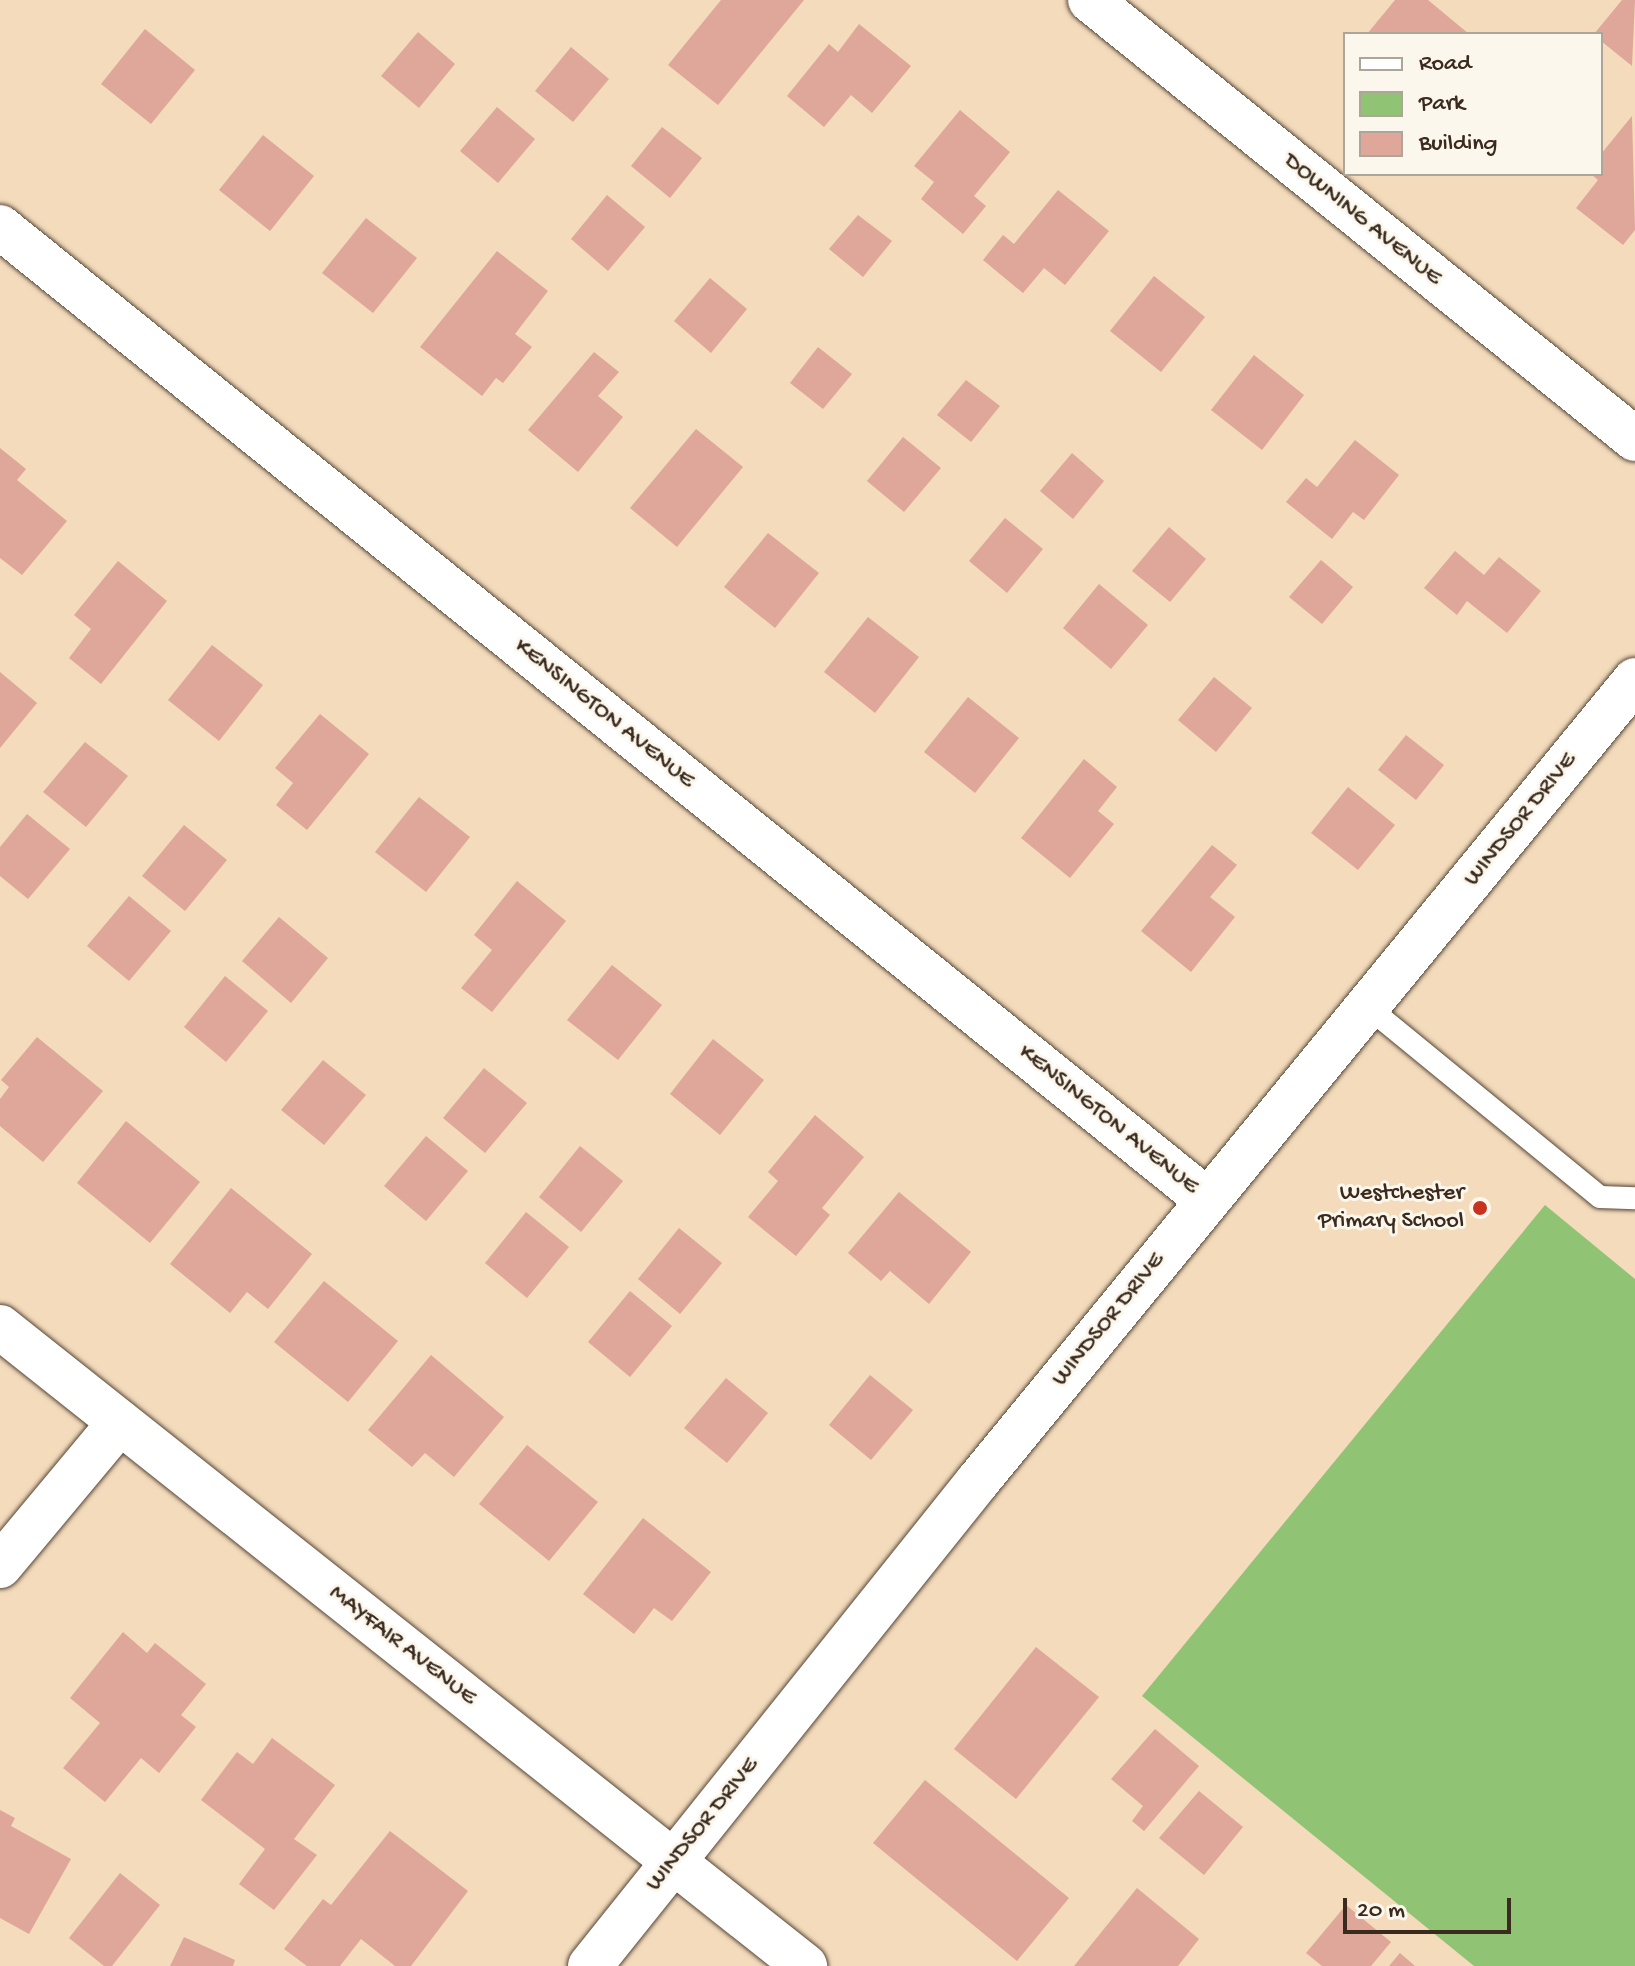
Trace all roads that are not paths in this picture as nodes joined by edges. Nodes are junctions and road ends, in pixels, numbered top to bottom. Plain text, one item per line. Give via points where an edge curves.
1 (1090, 0) edge
2 (0, 227) edge
3 (1635, 439) edge
4 (1635, 680) edge
5 (1369, 1008) junction
6 (1635, 1198) edge
7 (1207, 1200) junction
8 (0, 1327) edge
9 (120, 1422) junction
10 (0, 1566) edge
11 (674, 1861) junction
12 (590, 1966) edge
13 (805, 1966) edge

1 - 3 street, DOWNING AVENUE
2 - 7 street, KENSINGTON AVENUE
4 - 5 street, WINDSOR DRIVE
5 - 6 lane via 1600,1197
5 - 7 street, WINDSOR DRIVE
7 - 11 street, WINDSOR DRIVE
8 - 9 street, MAYFAIR AVENUE
9 - 10 street
9 - 11 street, MAYFAIR AVENUE
11 - 12 street, WINDSOR DRIVE
11 - 13 street, MAYFAIR AVENUE

